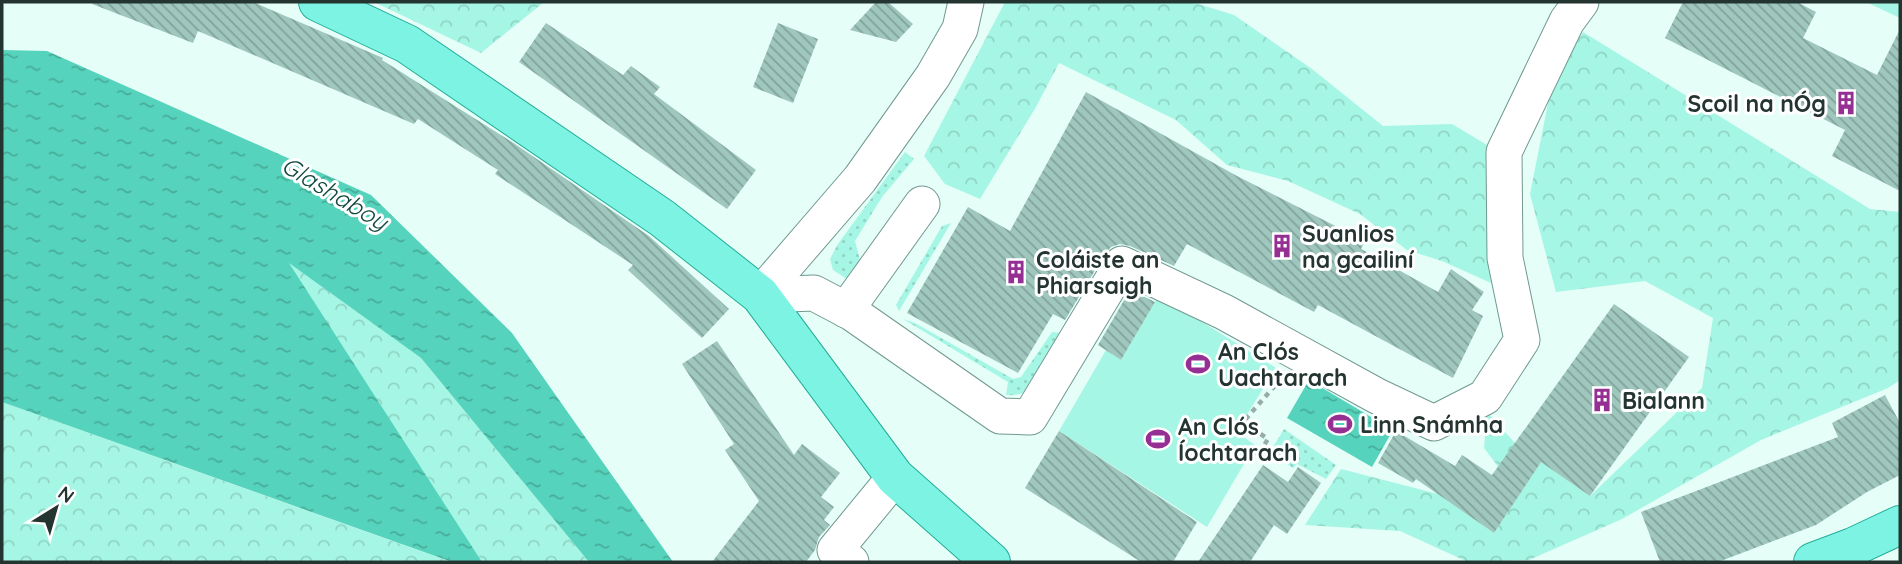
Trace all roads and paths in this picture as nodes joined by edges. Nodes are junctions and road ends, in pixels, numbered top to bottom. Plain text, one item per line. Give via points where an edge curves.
1 (318, 2) edge
2 (966, 2) edge
3 (1581, 2) edge
4 (922, 204) dead end
5 (760, 295) junction
6 (846, 310) junction
7 (1303, 355) junction
8 (1252, 451) dead end
9 (895, 477) junction
10 (1900, 525) edge
11 (851, 562) edge
12 (991, 562) edge
13 (1813, 562) edge

1 - 5 main road via 407,44 662,218
2 - 5 street via 960,29 933,76 860,179
3 - 7 street via 1567,21 1504,152 1505,258 1522,340 1485,397 1434,423
4 - 6 street
5 - 6 street via 814,293
5 - 9 main road
6 - 7 street via 1000,416 1030,417 1122,264
7 - 8 path via 1243,422 1268,439 1258,455
9 - 11 street via 835,550
9 - 12 main road
10 - 13 main road

